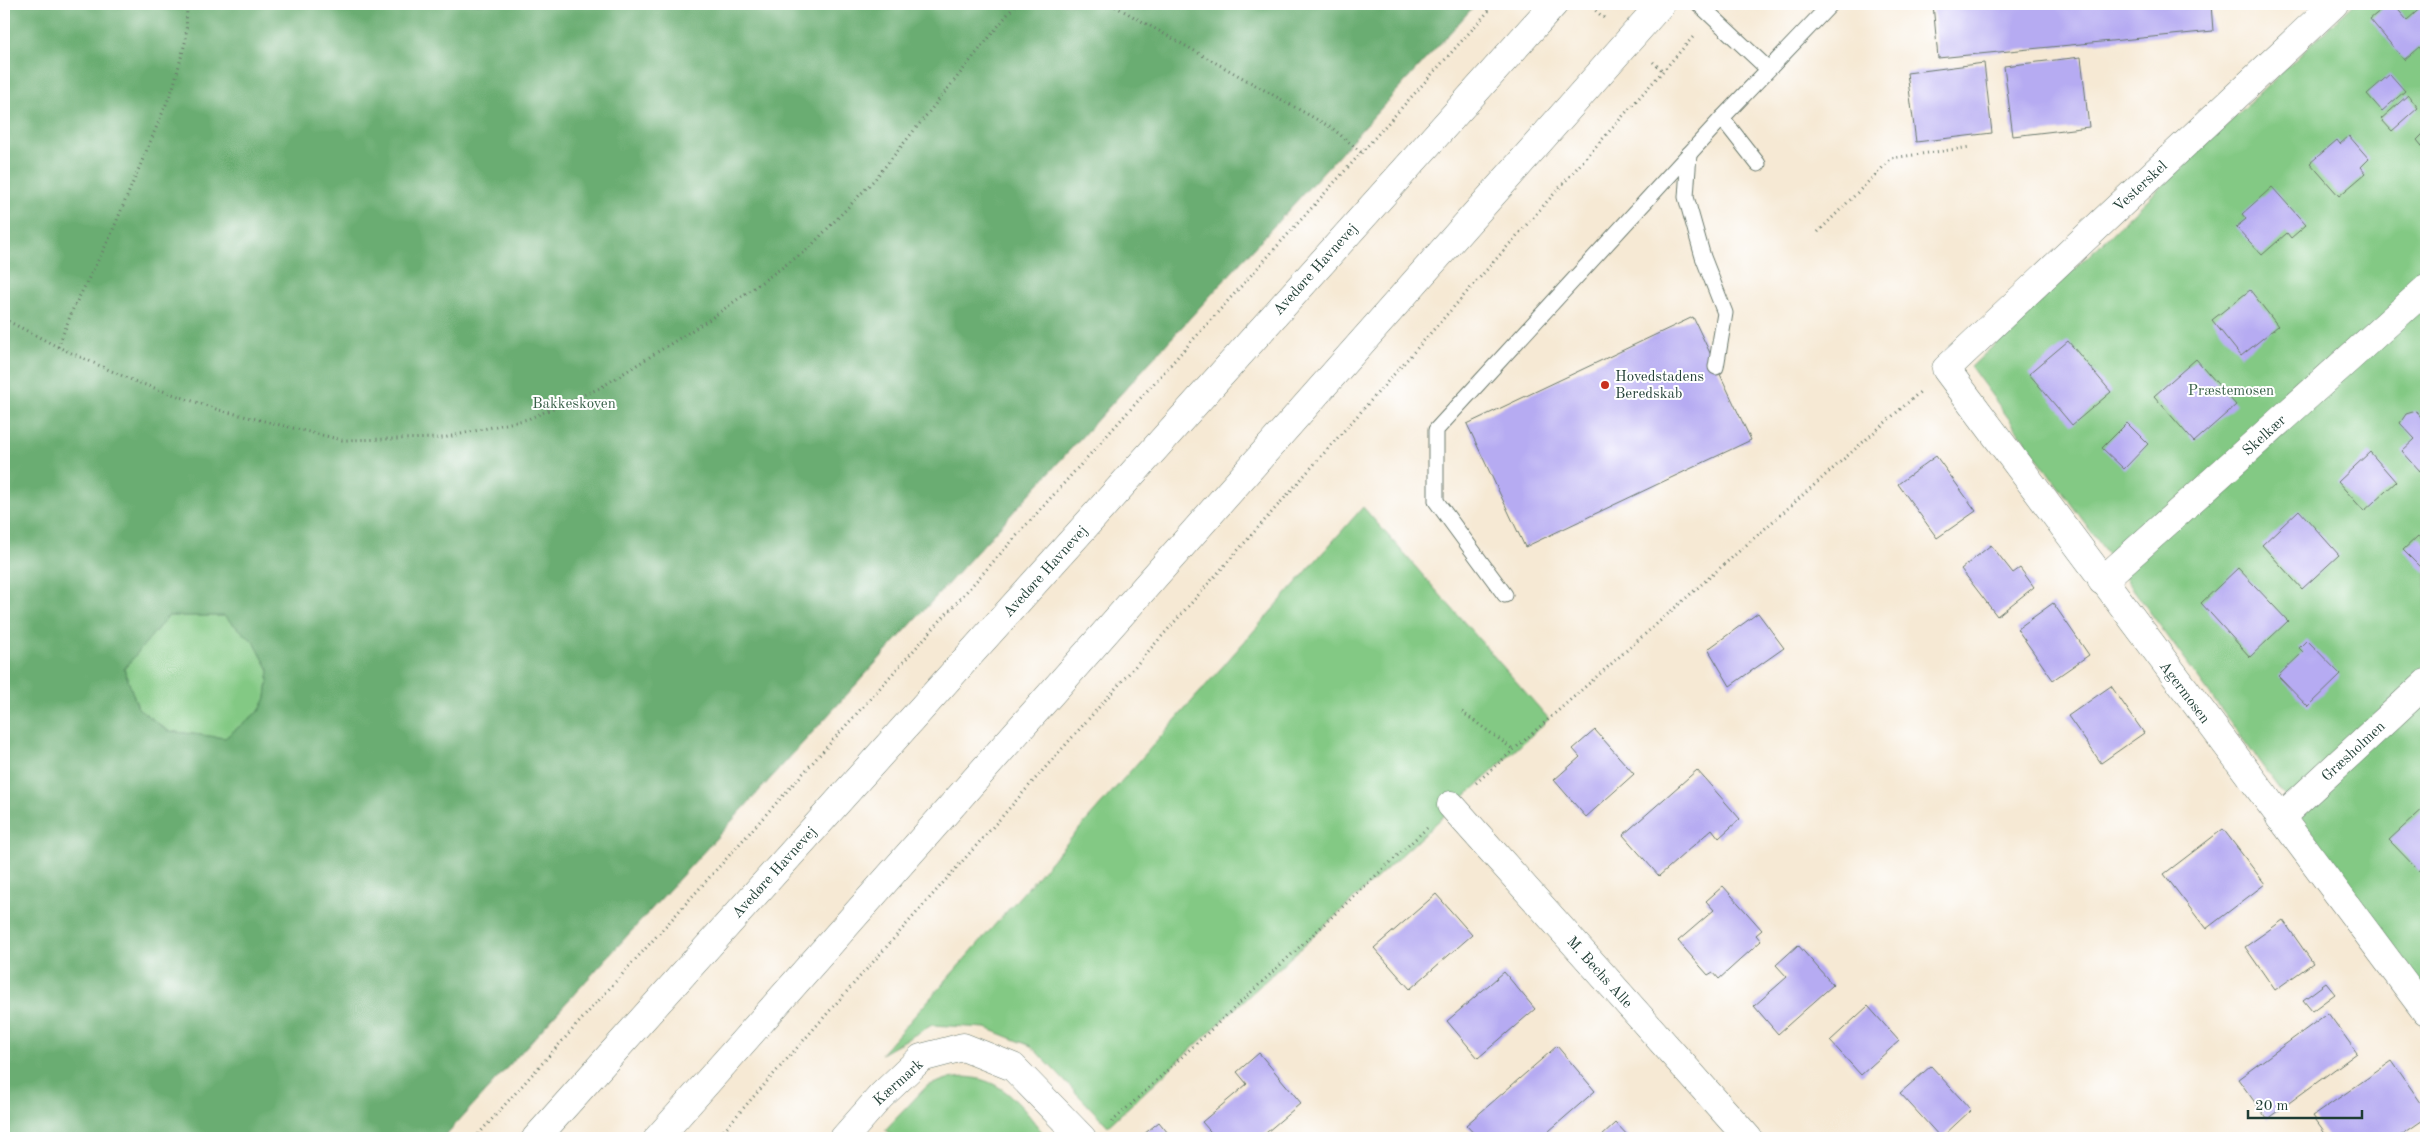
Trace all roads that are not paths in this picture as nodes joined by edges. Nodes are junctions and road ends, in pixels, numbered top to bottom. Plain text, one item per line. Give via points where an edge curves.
1 (1554, 4) edge
2 (1661, 4) edge
3 (1699, 4) edge
4 (1830, 4) edge
5 (2334, 4) edge
6 (1768, 69) junction
7 (1722, 118) junction
8 (1689, 154) junction
9 (1758, 164) dead end
10 (2426, 289) edge
11 (1716, 367) dead end
12 (1946, 369) joint
13 (2102, 581) junction
14 (1505, 595) dead end
15 (2426, 684) edge
16 (1451, 805) road end
17 (2280, 818) junction
18 (2426, 1012) edge
19 (536, 1138) edge
20 (658, 1138) edge
21 (844, 1138) edge
22 (1082, 1138) edge
23 (1748, 1138) edge

1 - 19 street, Avedøre Havnevej
2 - 20 street
3 - 6 lane
4 - 6 lane
5 - 12 street, Vesterskel
6 - 7 lane
7 - 8 lane
7 - 9 lane
8 - 11 lane via 1686,196 1703,256 1725,313
8 - 14 lane via 1436,430 1436,501
10 - 13 street, Skelkær
12 - 13 street, Agermosen
13 - 17 street, Agermosen
15 - 17 street, Græsholmen
16 - 23 street, M. Bechs Alle
17 - 18 street, Agermosen
21 - 22 street, Kærmark via 880,1096 921,1058 963,1047 1013,1066

